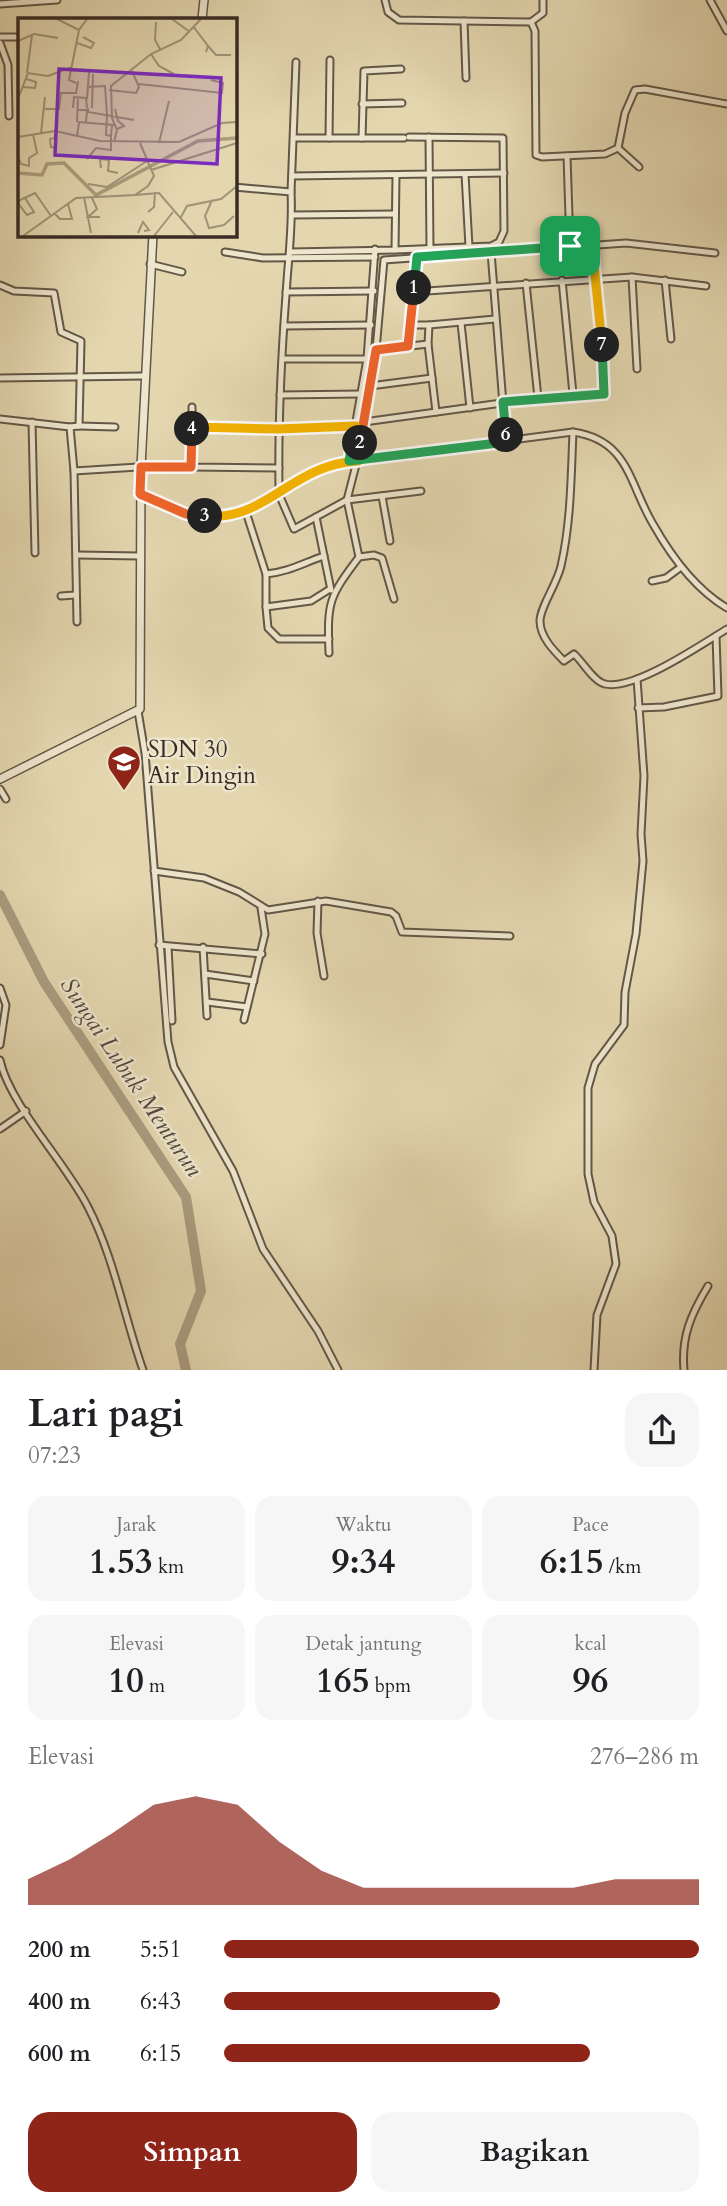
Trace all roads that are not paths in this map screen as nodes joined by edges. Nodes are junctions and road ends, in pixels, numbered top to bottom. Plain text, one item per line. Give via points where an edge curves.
1 (57, 0) edge
2 (204, 0) edge
3 (385, 0) edge
4 (543, 0) edge
5 (710, 0) edge
6 (48, 1) edge
7 (0, 4) edge
8 (202, 18) edge
9 (464, 22) junction
10 (531, 22) junction
11 (727, 31) edge
12 (0, 37) edge
13 (18, 37) edge
14 (0, 43) edge
15 (330, 60) dead end
16 (296, 62) dead end
17 (401, 69) dead end
18 (466, 79) dead end
19 (402, 103) dead end
20 (362, 104) junction
21 (727, 104) edge
22 (9, 116) dead end
23 (429, 137) junction
24 (294, 138) junction
25 (329, 138) junction
26 (362, 138) junction
27 (618, 148) junction
28 (567, 156) junction
29 (639, 167) dead end
30 (504, 173) junction
31 (465, 174) junction
32 (429, 175) junction
33 (292, 176) junction
34 (396, 176) junction
35 (236, 187) edge
36 (291, 192) junction
37 (395, 214) junction
38 (293, 215) junction
39 (153, 236) edge
40 (592, 244) junction
41 (570, 246) junction
42 (469, 247) junction
43 (430, 249) junction
44 (396, 250) junction
45 (225, 252) dead end
46 (491, 252) junction
47 (375, 253) junction
48 (715, 253) dead end
49 (291, 255) junction
50 (417, 257) junction
51 (150, 264) junction
52 (182, 272) dead end
53 (632, 277) junction
54 (596, 278) junction
55 (562, 280) junction
56 (665, 280) junction
57 (526, 283) junction
58 (0, 285) edge
59 (493, 285) junction
60 (706, 286) dead end
61 (374, 291) junction
62 (286, 292) junction
63 (413, 292) junction
64 (495, 319) junction
65 (461, 323) junction
66 (370, 325) junction
67 (429, 325) junction
68 (284, 326) junction
69 (411, 326) junction
70 (671, 339) dead end
71 (428, 344) junction
72 (408, 346) junction
73 (376, 350) junction
74 (282, 359) junction
75 (367, 359) junction
76 (637, 369) dead end
77 (82, 376) junction
78 (143, 376) junction
79 (0, 378) edge
80 (432, 378) junction
81 (370, 386) junction
82 (362, 394) junction
83 (573, 394) junction
84 (280, 395) junction
85 (538, 398) junction
86 (503, 402) junction
87 (192, 407) dead end
88 (470, 408) junction
89 (436, 412) junction
90 (0, 419) edge
91 (32, 422) junction
92 (364, 422) junction
93 (79, 426) junction
94 (356, 426) junction
95 (70, 427) junction
96 (115, 427) dead end
97 (192, 427) junction
98 (278, 429) junction
99 (573, 432) junction
100 (506, 442) junction
101 (349, 461) junction
102 (358, 461) junction
103 (141, 467) junction
104 (191, 467) junction
105 (279, 468) junction
106 (74, 471) junction
107 (279, 491) junction
108 (421, 491) dead end
109 (140, 494) junction
110 (382, 496) junction
111 (347, 500) junction
112 (246, 512) junction
113 (316, 517) junction
114 (390, 541) dead end
115 (35, 554) dead end
116 (77, 555) junction
117 (324, 555) junction
118 (139, 556) junction
119 (359, 556) junction
120 (681, 566) junction
121 (266, 574) junction
122 (652, 581) dead end
123 (332, 590) junction
124 (75, 595) junction
125 (61, 596) dead end
126 (394, 599) dead end
127 (266, 607) junction
128 (727, 608) edge
129 (77, 622) dead end
130 (727, 629) edge
131 (716, 636) junction
132 (329, 639) junction
133 (329, 653) dead end
134 (637, 679) junction
135 (638, 708) junction
136 (138, 711) junction
137 (0, 779) edge
138 (0, 789) edge
139 (6, 799) dead end
140 (154, 871) junction
141 (318, 901) junction
142 (261, 908) junction
143 (510, 936) dead end
144 (159, 945) junction
145 (168, 947) junction
146 (203, 947) junction
147 (262, 954) junction
148 (205, 974) junction
149 (324, 976) dead end
150 (254, 981) junction
151 (0, 988) edge
152 (207, 1002) junction
153 (247, 1007) junction
154 (208, 1016) dead end
155 (244, 1020) dead end
156 (172, 1021) dead end
157 (0, 1045) edge
158 (0, 1060) edge
159 (26, 1111) junction
160 (0, 1129) edge
161 (708, 1286) dead end
162 (143, 1370) edge
163 (338, 1370) edge
164 (594, 1370) edge
165 (684, 1370) edge

1 - 6 street
2 - 8 street
3 - 9 street via 388,12 399,20
4 - 10 street via 543,13
5 - 11 street
6 - 7 street
9 - 10 street
9 - 18 street
10 - 28 street via 535,31 536,155
12 - 13 street
14 - 22 street via 8,65
15 - 25 street
16 - 24 street
17 - 20 street via 365,70
19 - 20 street
20 - 26 street
21 - 27 street via 635,90
23 - 26 street
23 - 30 street via 502,137
23 - 32 street
24 - 25 street
24 - 33 street
25 - 26 street
27 - 28 street via 606,154
27 - 29 street
28 - 41 street
30 - 31 street
30 - 42 street via 502,238 491,246
31 - 32 street
31 - 42 street
32 - 34 street
32 - 43 street
33 - 34 street
33 - 36 street
34 - 37 street
35 - 36 street
36 - 38 street
37 - 38 street
37 - 44 street
38 - 49 street
39 - 51 street
40 - 41 street
40 - 48 street via 639,243
40 - 54 street
41 - 46 street
42 - 43 street
43 - 44 street
44 - 47 street
45 - 49 street via 263,258
46 - 50 street
46 - 59 street
47 - 49 street
47 - 61 street
49 - 62 street
50 - 63 street
50 - 73 street via 384,260
51 - 52 street
51 - 78 street
53 - 54 street
53 - 56 street
53 - 76 street
54 - 55 street
54 - 83 street via 606,391 602,395
55 - 57 street
55 - 83 street
56 - 60 street
56 - 70 street
57 - 59 street
57 - 85 street
58 - 77 street via 13,291 54,293 61,332 82,341
59 - 63 street
59 - 64 street
61 - 62 street
61 - 66 street
62 - 68 street
63 - 69 street
64 - 65 street
64 - 86 street
65 - 67 street
65 - 88 street
66 - 68 street
66 - 75 street
67 - 69 street
67 - 71 street
68 - 74 street
69 - 72 street
71 - 72 street
71 - 80 street
72 - 73 street
73 - 81 street
74 - 75 street
74 - 84 street
75 - 82 street
77 - 78 street
77 - 79 street
77 - 93 street
78 - 103 street
80 - 81 street
80 - 89 street
81 - 92 street
82 - 84 street
82 - 94 street
83 - 85 street
84 - 98 street
85 - 86 street
86 - 88 street
86 - 100 street
87 - 97 street
88 - 89 street
89 - 92 street
90 - 91 street
91 - 95 street
91 - 115 street
92 - 102 street
93 - 95 street
93 - 96 street
94 - 98 street
94 - 101 street
95 - 106 street
97 - 98 street
97 - 104 street
98 - 105 street
99 - 100 street
99 - 120 street via 610,446 628,469 651,522
99 - 134 street via 562,562 542,611 542,632 564,661 574,654 603,684
100 - 102 street
101 - 102 street
101 - 107 street via 318,468
102 - 111 street
103 - 104 street
103 - 106 street
103 - 109 street
104 - 105 street
105 - 107 street
106 - 116 street
107 - 112 street
107 - 113 street via 294,529
108 - 110 street
109 - 112 street via 186,514
109 - 118 street
110 - 111 street
110 - 114 street
111 - 113 street
111 - 119 street
112 - 121 street
113 - 117 street
116 - 118 street
116 - 124 street
117 - 121 street via 297,569
117 - 123 street
118 - 136 street
119 - 123 street
119 - 126 street via 382,558
120 - 122 street via 667,578
120 - 128 street
121 - 127 street
123 - 127 street via 311,601
123 - 132 street
124 - 125 street
124 - 129 street
127 - 132 street via 268,628 278,639
130 - 131 street
131 - 134 street
131 - 135 street via 716,698
132 - 133 street
134 - 135 street
135 - 164 street via 644,776 643,861 625,1018 591,1072 588,1088 589,1182 612,1236 616,1264 597,1315
136 - 137 street
136 - 140 street
138 - 139 street
140 - 142 street via 204,878 239,892
140 - 144 street
141 - 142 street via 275,910
141 - 143 street via 391,912 402,932
141 - 149 street via 317,933
142 - 147 street
144 - 145 street
144 - 163 street via 174,1067 233,1171 263,1249 318,1331
145 - 146 street
145 - 156 street
146 - 147 street
146 - 148 street
147 - 150 street
148 - 150 street
148 - 152 street
150 - 153 street
151 - 157 street via 6,1005
152 - 153 street
152 - 154 street
153 - 155 street
158 - 159 street via 5,1078
159 - 160 street
159 - 162 street via 95,1222
161 - 165 street via 685,1332

